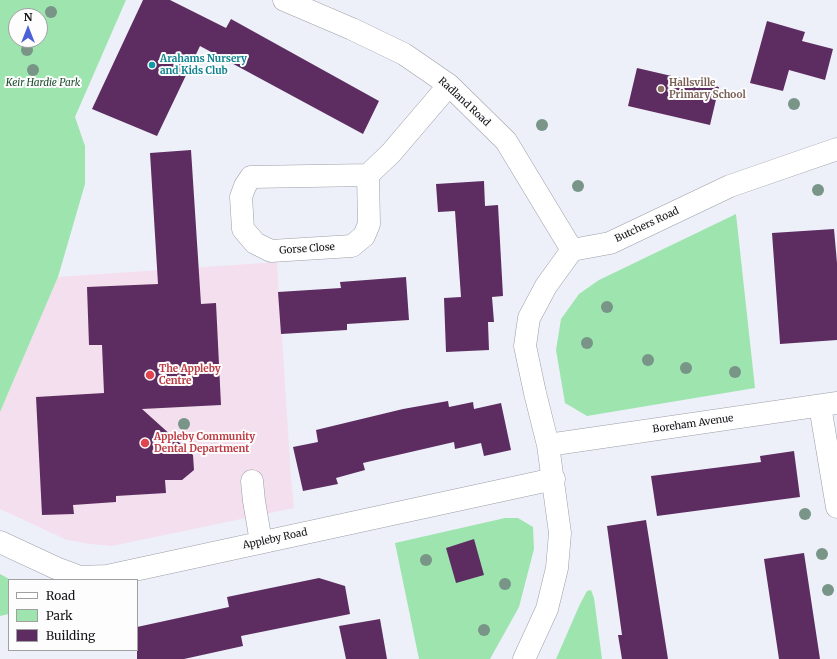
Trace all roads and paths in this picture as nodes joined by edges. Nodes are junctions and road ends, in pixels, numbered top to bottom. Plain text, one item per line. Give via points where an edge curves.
1 (284, 0) edge
2 (449, 85) junction
3 (837, 149) edge
4 (368, 175) junction
5 (572, 250) junction
6 (829, 405) edge
7 (548, 445) junction
8 (554, 479) junction
9 (252, 481) dead end
10 (837, 507) edge
11 (0, 542) edge
12 (262, 542) junction
13 (524, 659) edge

1 - 2 street, Radland Road via 404,54
2 - 4 street via 391,153
2 - 5 street, Radland Road via 506,141
3 - 5 street, Butchers Road via 730,186 610,243
4 - 4 street, Gorse Close via 252,177 241,197 243,229 255,243 271,251 352,246 364,236 369,224
5 - 7 street via 546,286 529,318 525,346
6 - 7 street, Boreham Avenue
6 - 10 street
7 - 8 street
8 - 12 street, Appleby Road
8 - 13 street via 560,533 558,568 547,609
9 - 12 street
11 - 12 street, Appleby Road via 80,577 107,576

